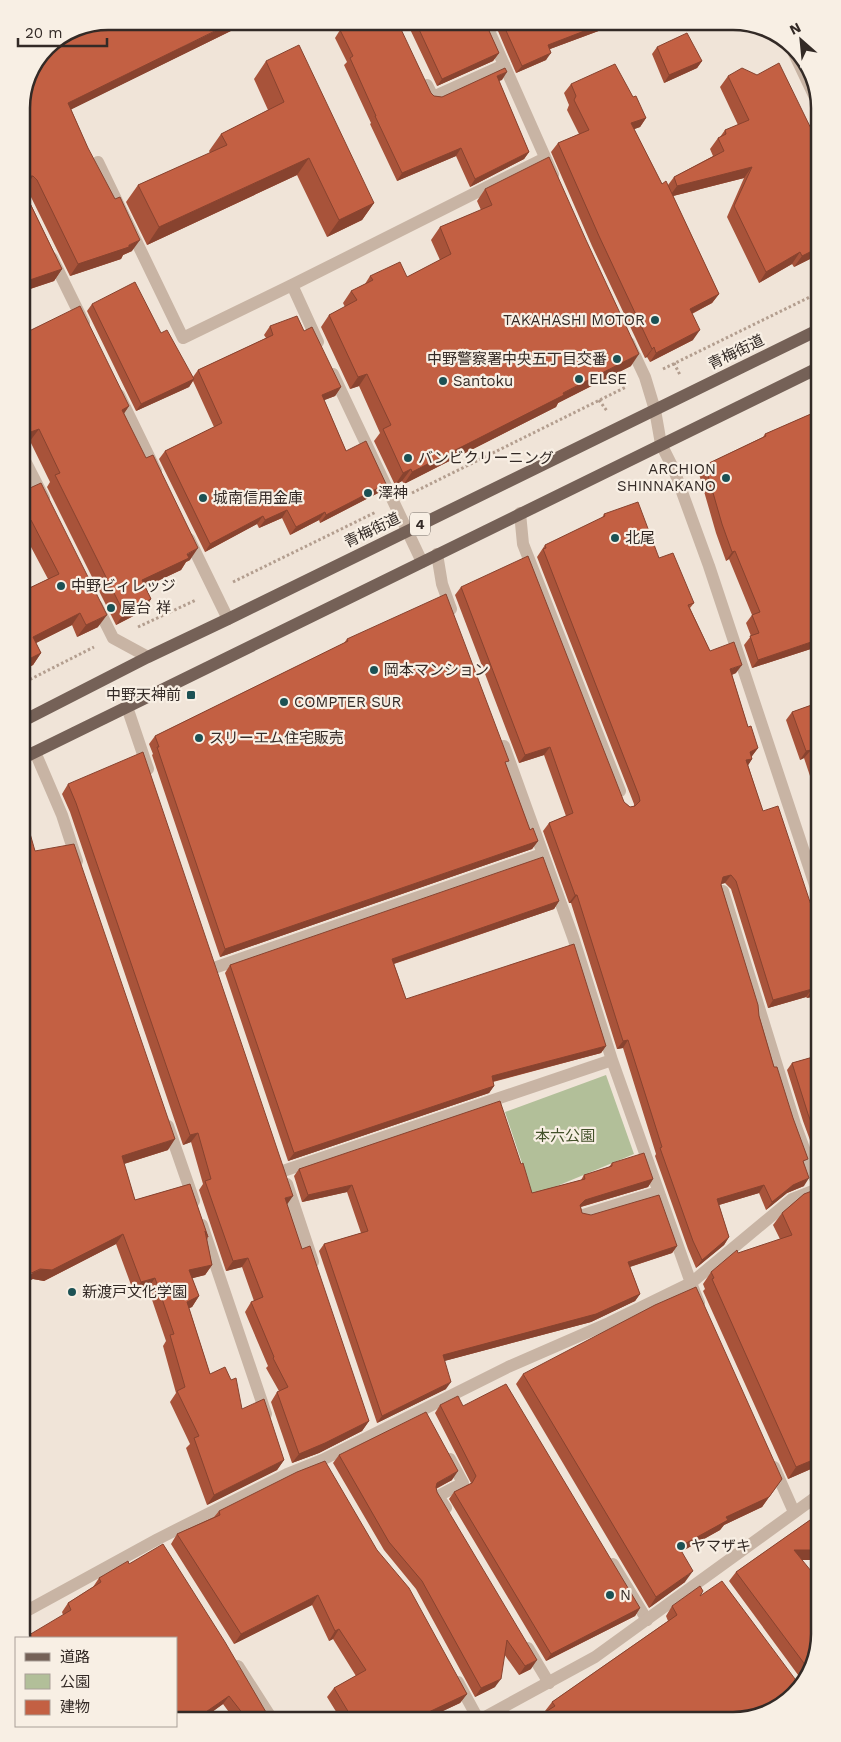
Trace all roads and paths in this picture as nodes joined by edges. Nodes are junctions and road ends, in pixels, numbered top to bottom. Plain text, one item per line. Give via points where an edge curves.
1 (489, 30) edge
2 (504, 65) junction
3 (421, 73) edge
4 (545, 158) junction
5 (98, 162) edge
6 (557, 185) edge
7 (47, 248) edge
8 (292, 286) junction
9 (811, 296) edge
10 (811, 334) edge
11 (625, 335) edge
12 (90, 336) edge
13 (321, 349) edge
14 (330, 367) edge
15 (811, 371) edge
16 (645, 377) junction
17 (112, 380) edge
18 (654, 410) junction
19 (661, 444) junction
20 (30, 471) edge
21 (163, 486) edge
22 (393, 503) junction
23 (48, 506) edge
24 (520, 513) junction
25 (184, 530) edge
26 (407, 530) junction
27 (436, 554) junction
28 (422, 562) junction
29 (214, 592) junction
30 (91, 595) edge
31 (228, 619) junction
32 (456, 621) edge
33 (113, 638) junction
34 (148, 657) junction
35 (30, 680) edge
36 (127, 707) junction
37 (30, 717) edge
38 (498, 733) edge
39 (35, 752) junction
40 (30, 754) edge
41 (152, 782) edge
42 (626, 807) edge
43 (542, 854) junction
44 (81, 872) edge
45 (811, 873) edge
46 (723, 891) edge
47 (214, 968) edge
48 (612, 1060) junction
49 (165, 1116) edge
50 (811, 1167) edge
51 (811, 1191) edge
52 (658, 1192) junction
53 (583, 1215) edge
54 (318, 1275) edge
55 (690, 1283) junction
56 (703, 1311) edge
57 (271, 1426) edge
58 (446, 1450) edge
59 (768, 1454) edge
60 (811, 1500) edge
61 (794, 1512) junction
62 (452, 1518) edge
63 (606, 1551) edge
64 (30, 1609) edge
65 (647, 1620) junction
66 (524, 1641) edge
67 (230, 1653) edge
68 (450, 1668) edge
69 (549, 1682) junction
70 (208, 1704) edge
71 (509, 1711) edge
72 (213, 1712) edge
73 (268, 1712) edge
74 (474, 1712) edge

1 - 2 street
2 - 3 street via 433,98
2 - 4 street
4 - 6 street
4 - 8 street
5 - 8 street via 183,338
7 - 12 street
8 - 13 street
9 - 16 path
10 - 18 main road, 青梅街道 / 4
11 - 16 street
14 - 22 street
15 - 19 main road, 4
16 - 18 street
16 - 22 path
17 - 21 street
18 - 19 street
18 - 26 main road, 青梅街道 / 4
19 - 24 main road, 4
19 - 45 street via 674,470 709,566
20 - 23 street
22 - 26 street
22 - 29 path
24 - 27 main road, 4
24 - 42 street via 523,544
25 - 29 street
26 - 28 street
26 - 31 main road, 青梅街道 / 4
27 - 28 main road, 4
27 - 32 street via 442,584
28 - 36 main road, 4
29 - 31 street
29 - 33 path
30 - 33 street
31 - 34 main road, 青梅街道 / 4
33 - 34 street
33 - 35 path
34 - 37 main road, 青梅街道 / 4
36 - 39 main road, 4
36 - 41 street
38 - 43 street
39 - 40 main road, 4
39 - 44 street via 62,815
43 - 47 street
43 - 48 street
46 - 50 street
48 - 52 street
48 - 54 street via 281,1167
49 - 57 street
51 - 55 street via 792,1199
52 - 53 street
52 - 55 street
55 - 56 street
55 - 64 street via 426,1413 370,1430 324,1464 285,1469 161,1543
58 - 62 street via 463,1483 438,1496
59 - 61 street
60 - 61 street
61 - 65 street via 715,1576
63 - 65 street
65 - 69 street via 595,1657
66 - 69 street
67 - 73 street
68 - 74 street
69 - 71 street
70 - 72 path

